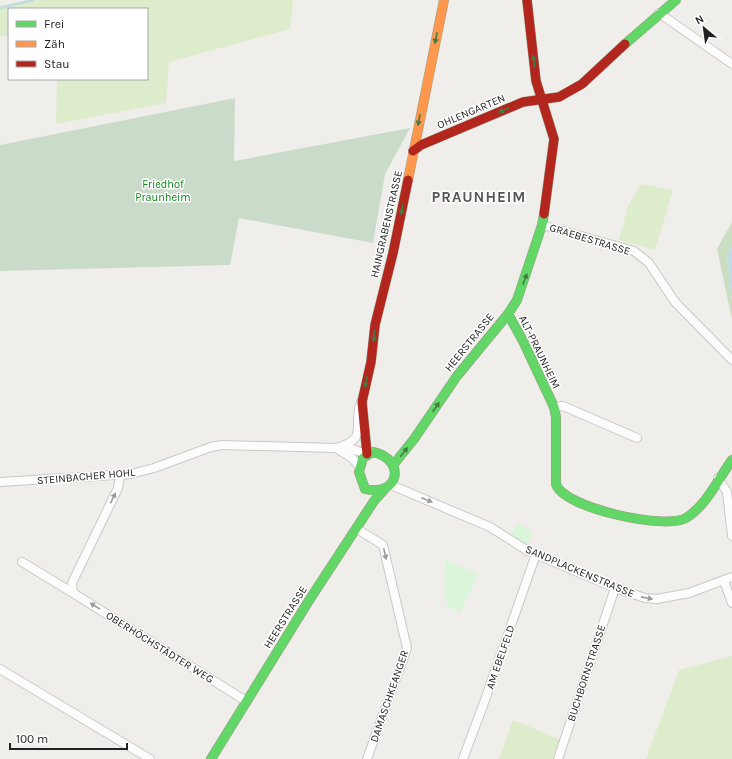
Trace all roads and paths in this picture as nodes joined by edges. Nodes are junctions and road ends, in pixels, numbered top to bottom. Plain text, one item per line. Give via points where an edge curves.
1 (444, 0) edge
2 (527, 0) edge
3 (676, 0) edge
4 (659, 14) junction
5 (732, 64) edge
6 (542, 99) junction
7 (413, 151) junction
8 (542, 225) junction
9 (508, 314) junction
10 (732, 360) edge
11 (362, 402) junction
12 (554, 407) junction
13 (637, 438) dead end
14 (340, 447) junction
15 (367, 454) junction
16 (732, 460) edge
17 (394, 464) junction
18 (359, 466) junction
19 (120, 476) junction
20 (718, 478) junction
21 (0, 482) edge
22 (387, 488) junction
23 (365, 489) junction
24 (357, 529) junction
25 (732, 536) edge
26 (536, 554) junction
27 (22, 562) dead end
28 (728, 579) edge
29 (615, 588) junction
30 (73, 593) junction
31 (732, 603) edge
32 (0, 669) edge
33 (246, 701) junction
34 (150, 759) edge
35 (211, 759) edge
36 (367, 759) edge
37 (463, 759) edge
38 (558, 759) edge

1 -> 7 main road, HAINGRABENSTRASSE
6 -> 2 main road, ALT-PRAUNHEIM via 536,81
3 - 4 main road, OHLENGARTEN
4 - 5 street
4 - 6 main road, OHLENGARTEN via 582,84 559,97
6 -> 7 main road, OHLENGARTEN via 518,105 421,145
6 - 8 main road, ALT-PRAUNHEIM via 554,140
7 -> 11 main road, HAINGRABENSTRASSE via 393,253 375,325 371,362
9 -> 8 main road, ALT-PRAUNHEIM via 517,300
8 - 10 street, GRAEBESTRASSE via 634,252 649,263 675,302
9 - 12 main road, ALT-PRAUNHEIM
17 -> 9 main road, HEERSTRASSE via 461,371
11 - 14 street via 357,412 358,436
11 - 15 main road, HAINGRABENSTRASSE
12 - 13 street via 563,406
12 - 20 main road, ALT-PRAUNHEIM via 557,489 574,502 617,514 673,522 688,516
14 - 15 street, STEINBACHER HOHL
14 - 18 street
14 - 19 street, STEINBACHER HOHL via 211,447 154,468
15 - 17 main road via 381,453
15 - 18 main road
16 - 20 main road, ALT-PRAUNHEIM
17 - 22 main road via 394,478
18 - 23 main road via 359,478
19 - 21 street, STEINBACHER HOHL
30 -> 19 street via 72,583 118,488
20 - 25 street via 727,492
22 - 23 main road via 371,492
22 - 24 main road, HEERSTRASSE via 374,501
22 -> 26 street, SANDPLACKENSTRASSE via 490,527
23 - 24 main road via 364,509
24 - 33 main road, HEERSTRASSE
24 -> 36 street, DAMASCHKEANGER via 383,545 407,648
26 - 29 street, SANDPLACKENSTRASSE
26 - 37 street, AM EBELFELD
27 - 30 street, OBERHÖCHSTÄDTER WEG
29 -> 28 street, SANDPLACKENSTRASSE via 645,598 657,599 689,593
28 - 31 street
29 - 38 street, BUCHBORNSTRASSE
33 -> 30 street, OBERHÖCHSTÄDTER WEG
32 - 34 street
33 - 35 main road, HEERSTRASSE

